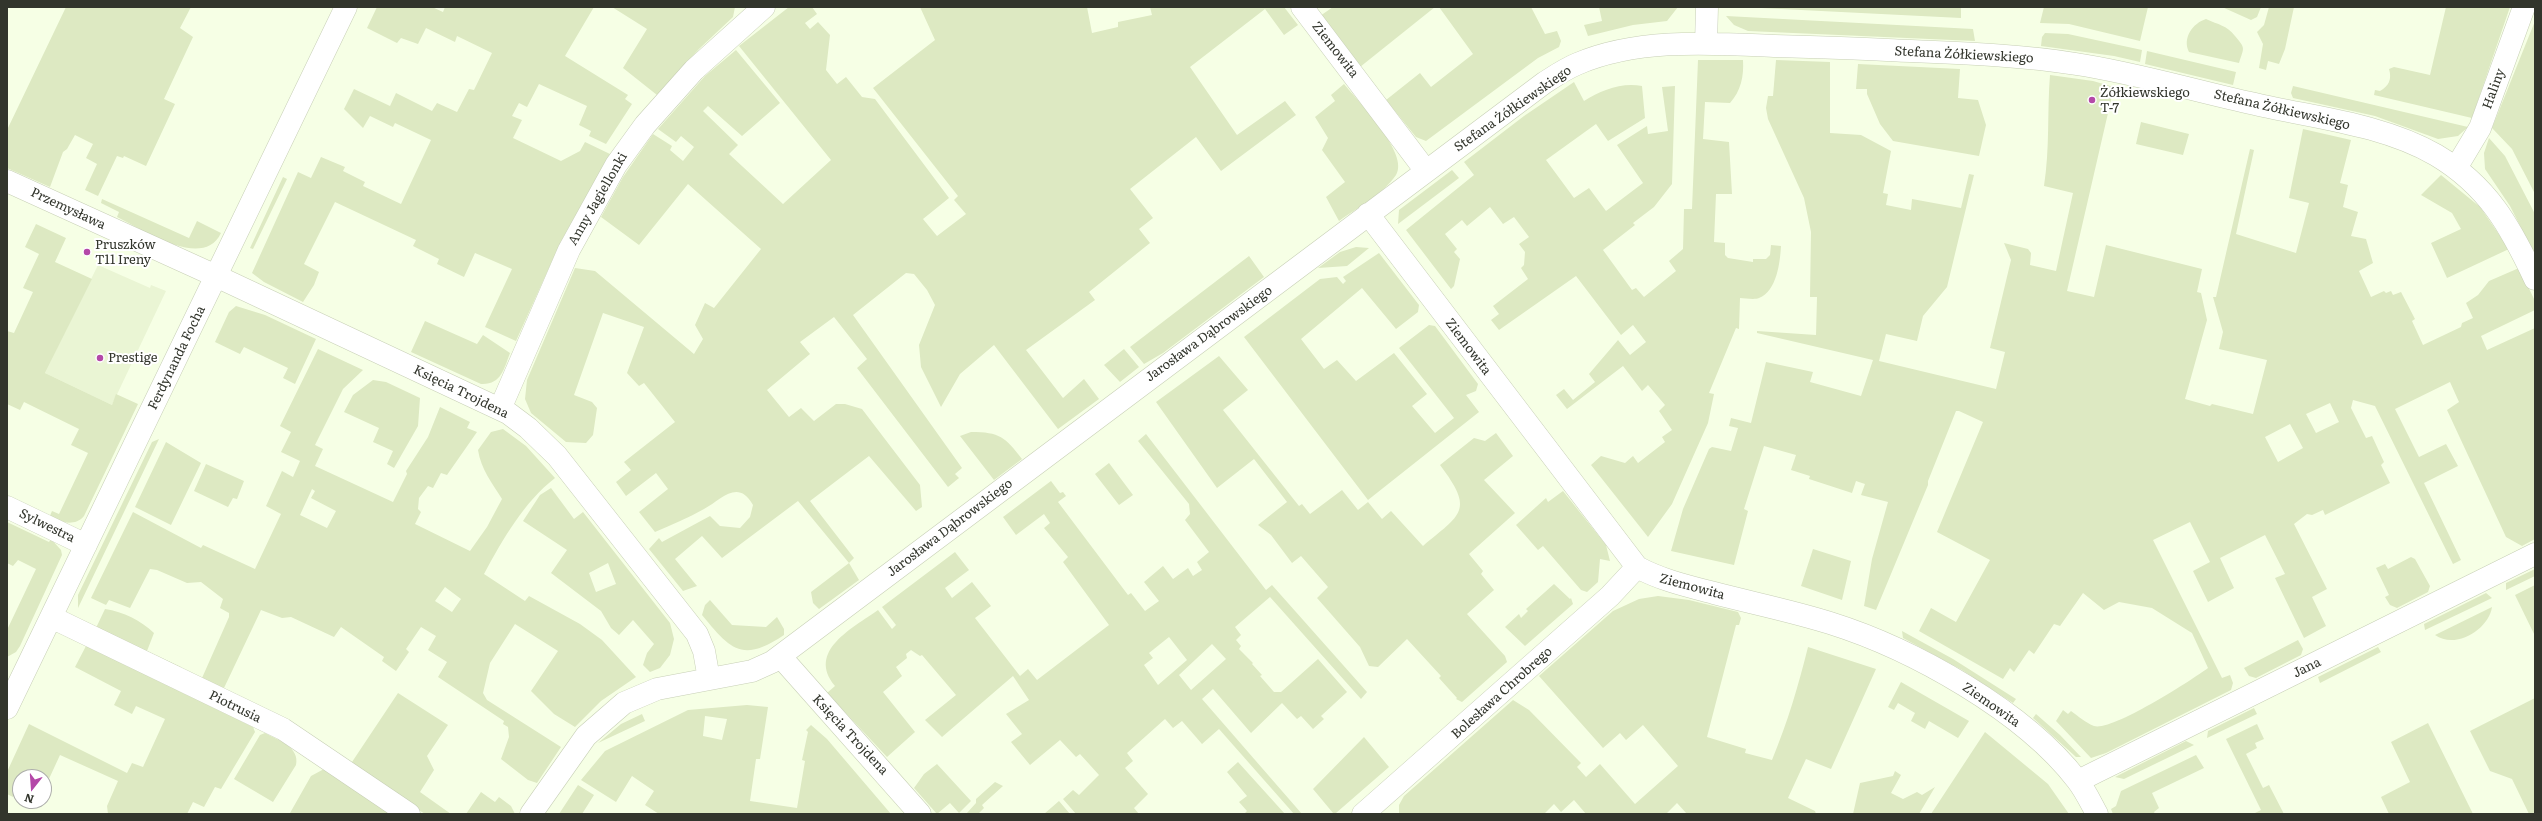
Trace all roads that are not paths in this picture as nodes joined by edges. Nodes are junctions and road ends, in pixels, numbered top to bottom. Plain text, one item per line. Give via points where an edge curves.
1 (346, 7) edge
2 (1302, 7) edge
3 (1707, 7) edge
4 (2524, 7) edge
5 (762, 8) edge
6 (1706, 44) junction
7 (2456, 168) junction
8 (1426, 171) junction
9 (7, 181) edge
10 (1368, 214) junction
11 (216, 276) junction
12 (2535, 279) edge
13 (500, 409) junction
14 (7, 507) edge
15 (86, 545) junction
16 (2535, 554) edge
17 (1637, 567) junction
18 (51, 617) junction
19 (780, 656) junction
20 (15, 673) edge
21 (709, 679) junction
22 (7, 708) edge
23 (2078, 781) junction
24 (1371, 811) edge
25 (409, 814) edge
26 (531, 814) edge
27 (920, 814) edge
28 (2097, 814) edge

1 - 11 street, Ferdynanda Focha
2 - 8 street, Ziemowita
3 - 6 street
4 - 7 street, Haliny via 2480,128
5 - 13 street, Anny Jagiellonki via 694,70 646,124 616,165 569,250
6 - 7 street, Stefana Żółkiewskiego via 1982,55 2077,64 2380,132 2414,145
6 - 8 street, Stefana Żółkiewskiego via 1648,47 1576,64 1544,83
7 - 12 street, Stefana Żółkiewskiego via 2477,184 2499,213
8 - 10 street, Stefana Żółkiewskiego
9 - 11 street, Przemysława
10 - 17 street, Ziemowita
10 - 19 street, Jarosława Dąbrowskiego
11 - 13 street, Księcia Trojdena
11 - 15 street, Ferdynanda Focha
13 - 21 street, Księcia Trojdena via 528,428 557,456 681,612 700,638
14 - 15 street, Sylwestra
15 - 18 street, Ferdynanda Focha
16 - 23 street, Jana
17 - 23 street, Ziemowita via 1667,581 1830,623 1900,651 1940,672 1994,706 2037,738
17 - 24 street, Bolesława Chrobrego via 1598,607
18 - 20 street, Ferdynanda Focha
18 - 25 street, Piotrusia via 282,729
19 - 21 street, Jarosława Dąbrowskiego via 758,670
19 - 27 street, Księcia Trojdena
20 - 22 street, Ferdynanda Focha
21 - 26 street, Jarosława Dąbrowskiego via 645,693 615,709 586,736
23 - 28 street, Ziemowita

